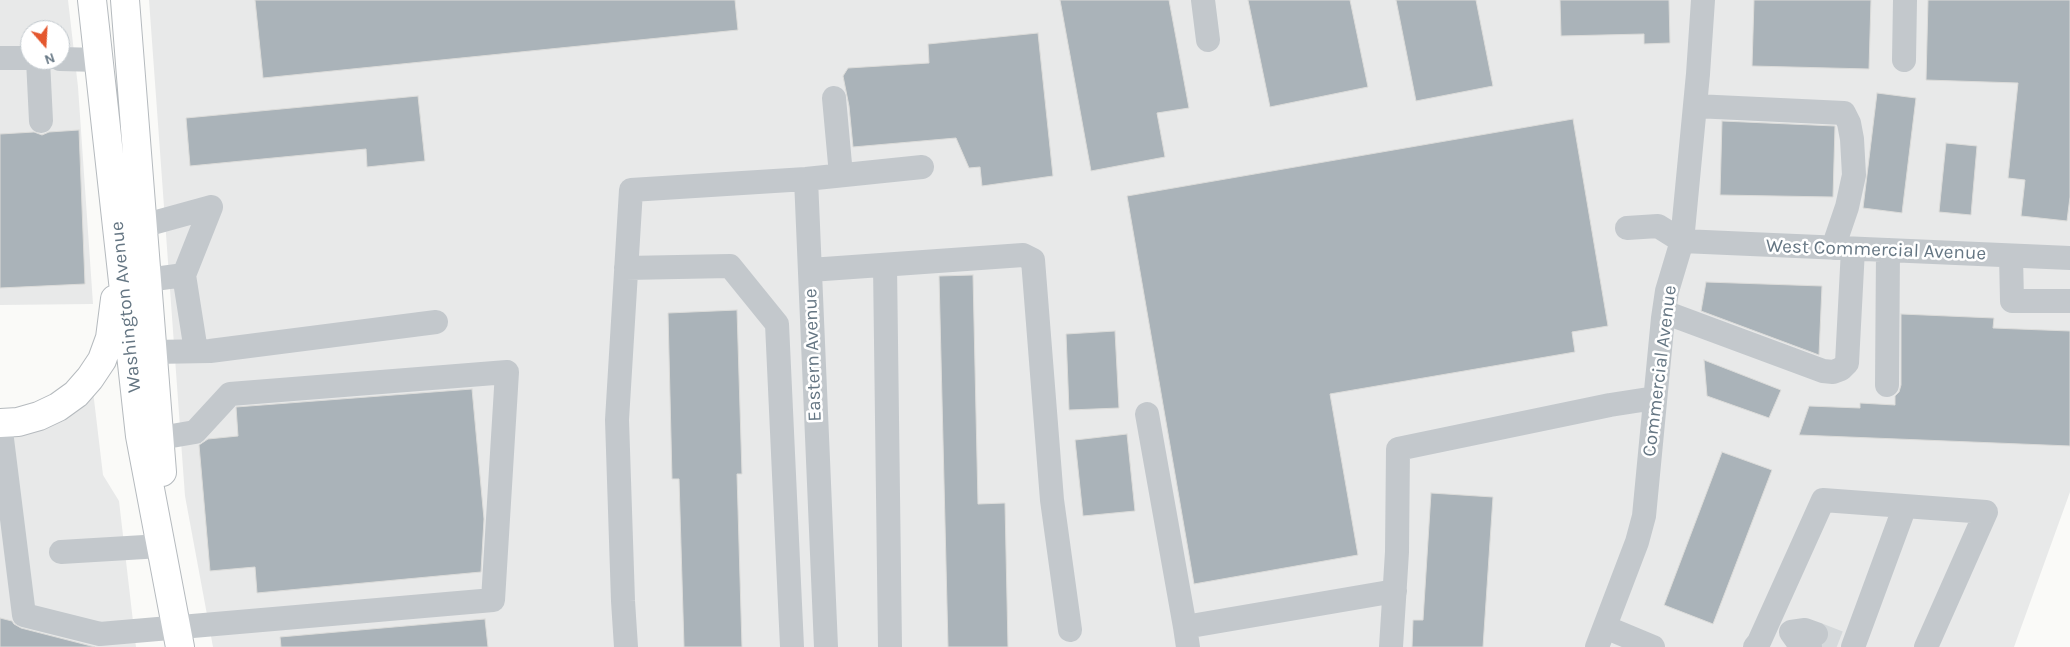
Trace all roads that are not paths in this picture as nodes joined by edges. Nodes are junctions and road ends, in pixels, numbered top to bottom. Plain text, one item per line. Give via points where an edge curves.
1 (92, 0) edge
2 (125, 0) edge
3 (1203, 0) edge
4 (1703, 0) edge
5 (1905, 0) edge
6 (1208, 40) dead end
7 (0, 58) edge
8 (20, 58) edge
9 (70, 59) edge
10 (99, 60) junction
11 (1904, 60) dead end
12 (38, 70) edge
13 (834, 98) dead end
14 (1695, 106) junction
15 (41, 121) dead end
16 (922, 167) dead end
17 (841, 175) junction
18 (806, 178) junction
19 (142, 226) junction
20 (1627, 228) dead end
21 (1682, 241) junction
22 (1843, 248) junction
23 (1888, 250) junction
24 (2011, 256) junction
25 (121, 258) junction
26 (2070, 258) edge
27 (885, 265) junction
28 (626, 268) junction
29 (810, 270) junction
30 (184, 275) junction
31 (147, 280) junction
32 (2070, 301) edge
33 (1664, 312) junction
34 (436, 322) dead end
35 (196, 351) junction
36 (153, 352) junction
37 (1887, 385) dead end
38 (1655, 398) junction
39 (1147, 414) dead end
40 (0, 423) edge
41 (160, 438) junction
42 (1905, 506) junction
43 (161, 546) junction
44 (61, 552) dead end
45 (8, 553) edge
46 (1394, 591) junction
47 (1768, 622) junction
48 (177, 629) edge
49 (1070, 630) dead end
50 (1187, 637) edge
51 (1601, 637) edge
52 (101, 640) edge
53 (1813, 640) tunnel mouth
54 (1849, 646) edge
55 (626, 647) edge
56 (792, 647) edge
57 (826, 647) edge
58 (890, 647) edge
59 (1391, 647) edge
60 (1653, 647) edge
61 (1755, 647) edge
62 (1926, 647) edge

1 - 10 main road, Washington Avenue
2 - 19 main road, Washington Avenue
3 - 6 street
4 - 14 street, Commercial Avenue
5 - 11 street
7 - 8 street
9 - 10 street
10 - 25 main road, Washington Avenue
12 - 15 street
13 - 17 street
14 - 21 street, Commercial Avenue
14 - 22 street via 1844,114 1852,139 1854,176
16 - 17 street
17 - 18 street
18 - 28 street via 631,190
18 - 29 street, Eastern Avenue
19 - 30 street via 211,207
19 - 31 main road, Washington Avenue
20 - 21 street via 1658,226
21 - 22 street, West Commercial Avenue
21 - 33 street, Commercial Avenue
22 - 23 street, West Commercial Avenue
22 - 33 street via 1847,363 1833,372
23 - 24 street, West Commercial Avenue
23 - 37 street
24 - 26 street, West Commercial Avenue
24 - 32 street via 2012,301
25 - 40 main road via 110,338 102,360 90,378 58,407 18,422
25 - 43 main road, Washington Avenue via 140,436
27 - 29 street
27 - 49 street via 1023,255 1033,260 1052,500
27 - 58 street
28 - 55 street via 618,420
28 - 56 street via 730,266 777,324
29 - 57 street, Eastern Avenue
30 - 31 street
30 - 35 street
31 - 36 main road, Washington Avenue
33 - 38 street, Commercial Avenue
34 - 35 street
35 - 36 street
36 - 41 main road, Washington Avenue
38 - 46 street via 1398,449
38 - 51 street, Commercial Avenue via 1644,516
39 - 50 street
40 - 45 street
41 - 48 main road, Washington Avenue
41 - 48 street via 195,432 230,394 507,372 493,600
42 - 47 street via 1823,500
42 - 54 street
42 - 62 street via 1986,512
43 - 44 street
43 - 48 main road, Washington Avenue
45 - 52 street via 24,615
46 - 50 street
46 - 59 street
47 - 53 street via 1791,632 1798,642
47 - 61 street
48 - 52 street
51 - 60 street

